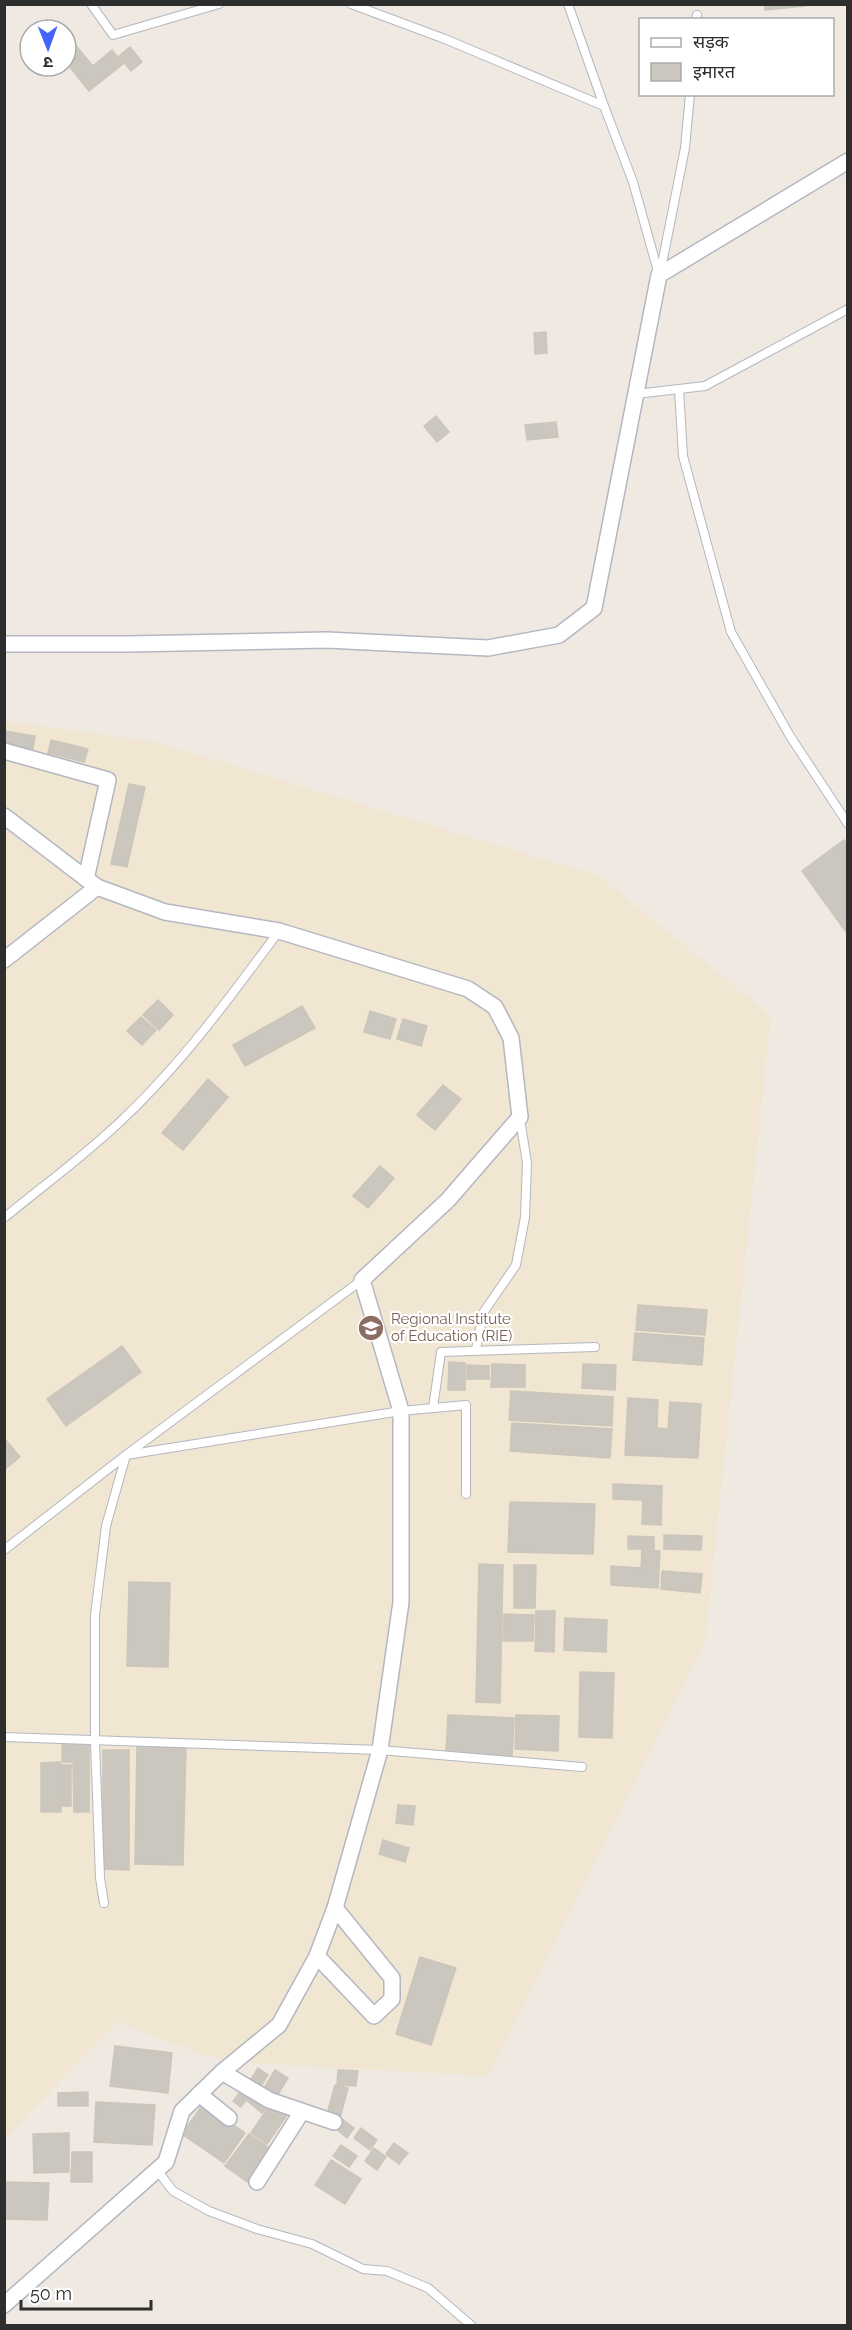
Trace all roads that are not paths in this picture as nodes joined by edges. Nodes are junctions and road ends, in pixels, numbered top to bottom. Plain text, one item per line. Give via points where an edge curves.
1 (91, 4) edge
2 (219, 4) edge
3 (351, 4) edge
4 (568, 4) edge
5 (690, 96) edge
6 (604, 106) junction
7 (848, 160) edge
8 (659, 275) junction
9 (848, 309) edge
10 (679, 389) junction
11 (636, 394) junction
12 (4, 644) edge
13 (4, 751) edge
14 (4, 816) edge
15 (848, 824) edge
16 (91, 883) junction
17 (279, 931) junction
18 (4, 960) edge
19 (520, 1117) junction
20 (4, 1218) edge
21 (362, 1280) junction
22 (595, 1347) dead end
23 (476, 1349) junction
24 (434, 1408) junction
25 (401, 1410) junction
26 (126, 1455) junction
27 (466, 1494) dead end
28 (4, 1550) edge
29 (4, 1737) edge
30 (95, 1741) junction
31 (380, 1750) junction
32 (582, 1767) dead end
33 (104, 1903) dead end
34 (335, 1908) junction
35 (317, 1956) junction
36 (222, 2072) junction
37 (199, 2094) junction
38 (301, 2113) junction
39 (229, 2118) dead end
40 (334, 2122) dead end
41 (157, 2170) junction
42 (257, 2182) dead end
43 (4, 2305) edge
44 (472, 2325) edge

1 - 2 lane via 113,35
3 - 6 lane
4 - 6 lane
5 - 8 lane via 685,148
6 - 8 lane via 633,182
7 - 8 street
8 - 11 street
9 - 10 lane via 705,386
10 - 11 lane
10 - 15 lane via 683,456 731,632 790,736
11 - 12 street via 594,608 559,635 488,648 327,639
13 - 16 street via 108,780
14 - 16 street
16 - 17 street via 165,912
16 - 18 street
17 - 19 street via 468,989 495,1007 511,1038
17 - 20 lane via 216,1017 170,1071 124,1119
19 - 21 street via 448,1200
19 - 23 lane via 527,1163 525,1217 516,1265 483,1313
21 - 25 street
21 - 26 lane
22 - 23 lane
23 - 24 lane via 441,1352
24 - 25 lane
24 - 27 lane via 466,1405
25 - 26 lane
25 - 31 street via 401,1602
26 - 28 lane
26 - 30 lane via 106,1526 95,1615
29 - 30 lane
30 - 31 lane
30 - 33 lane
31 - 32 lane
31 - 34 street
34 - 35 street
34 - 35 street via 392,1978 392,1999 374,2016
35 - 36 street via 279,2025
36 - 37 street
36 - 38 street via 269,2100
37 - 39 street
37 - 41 street via 182,2111 166,2162
38 - 40 street
38 - 42 street
41 - 43 street
41 - 44 lane via 173,2191 209,2211 312,2244 363,2269 387,2271 428,2288

